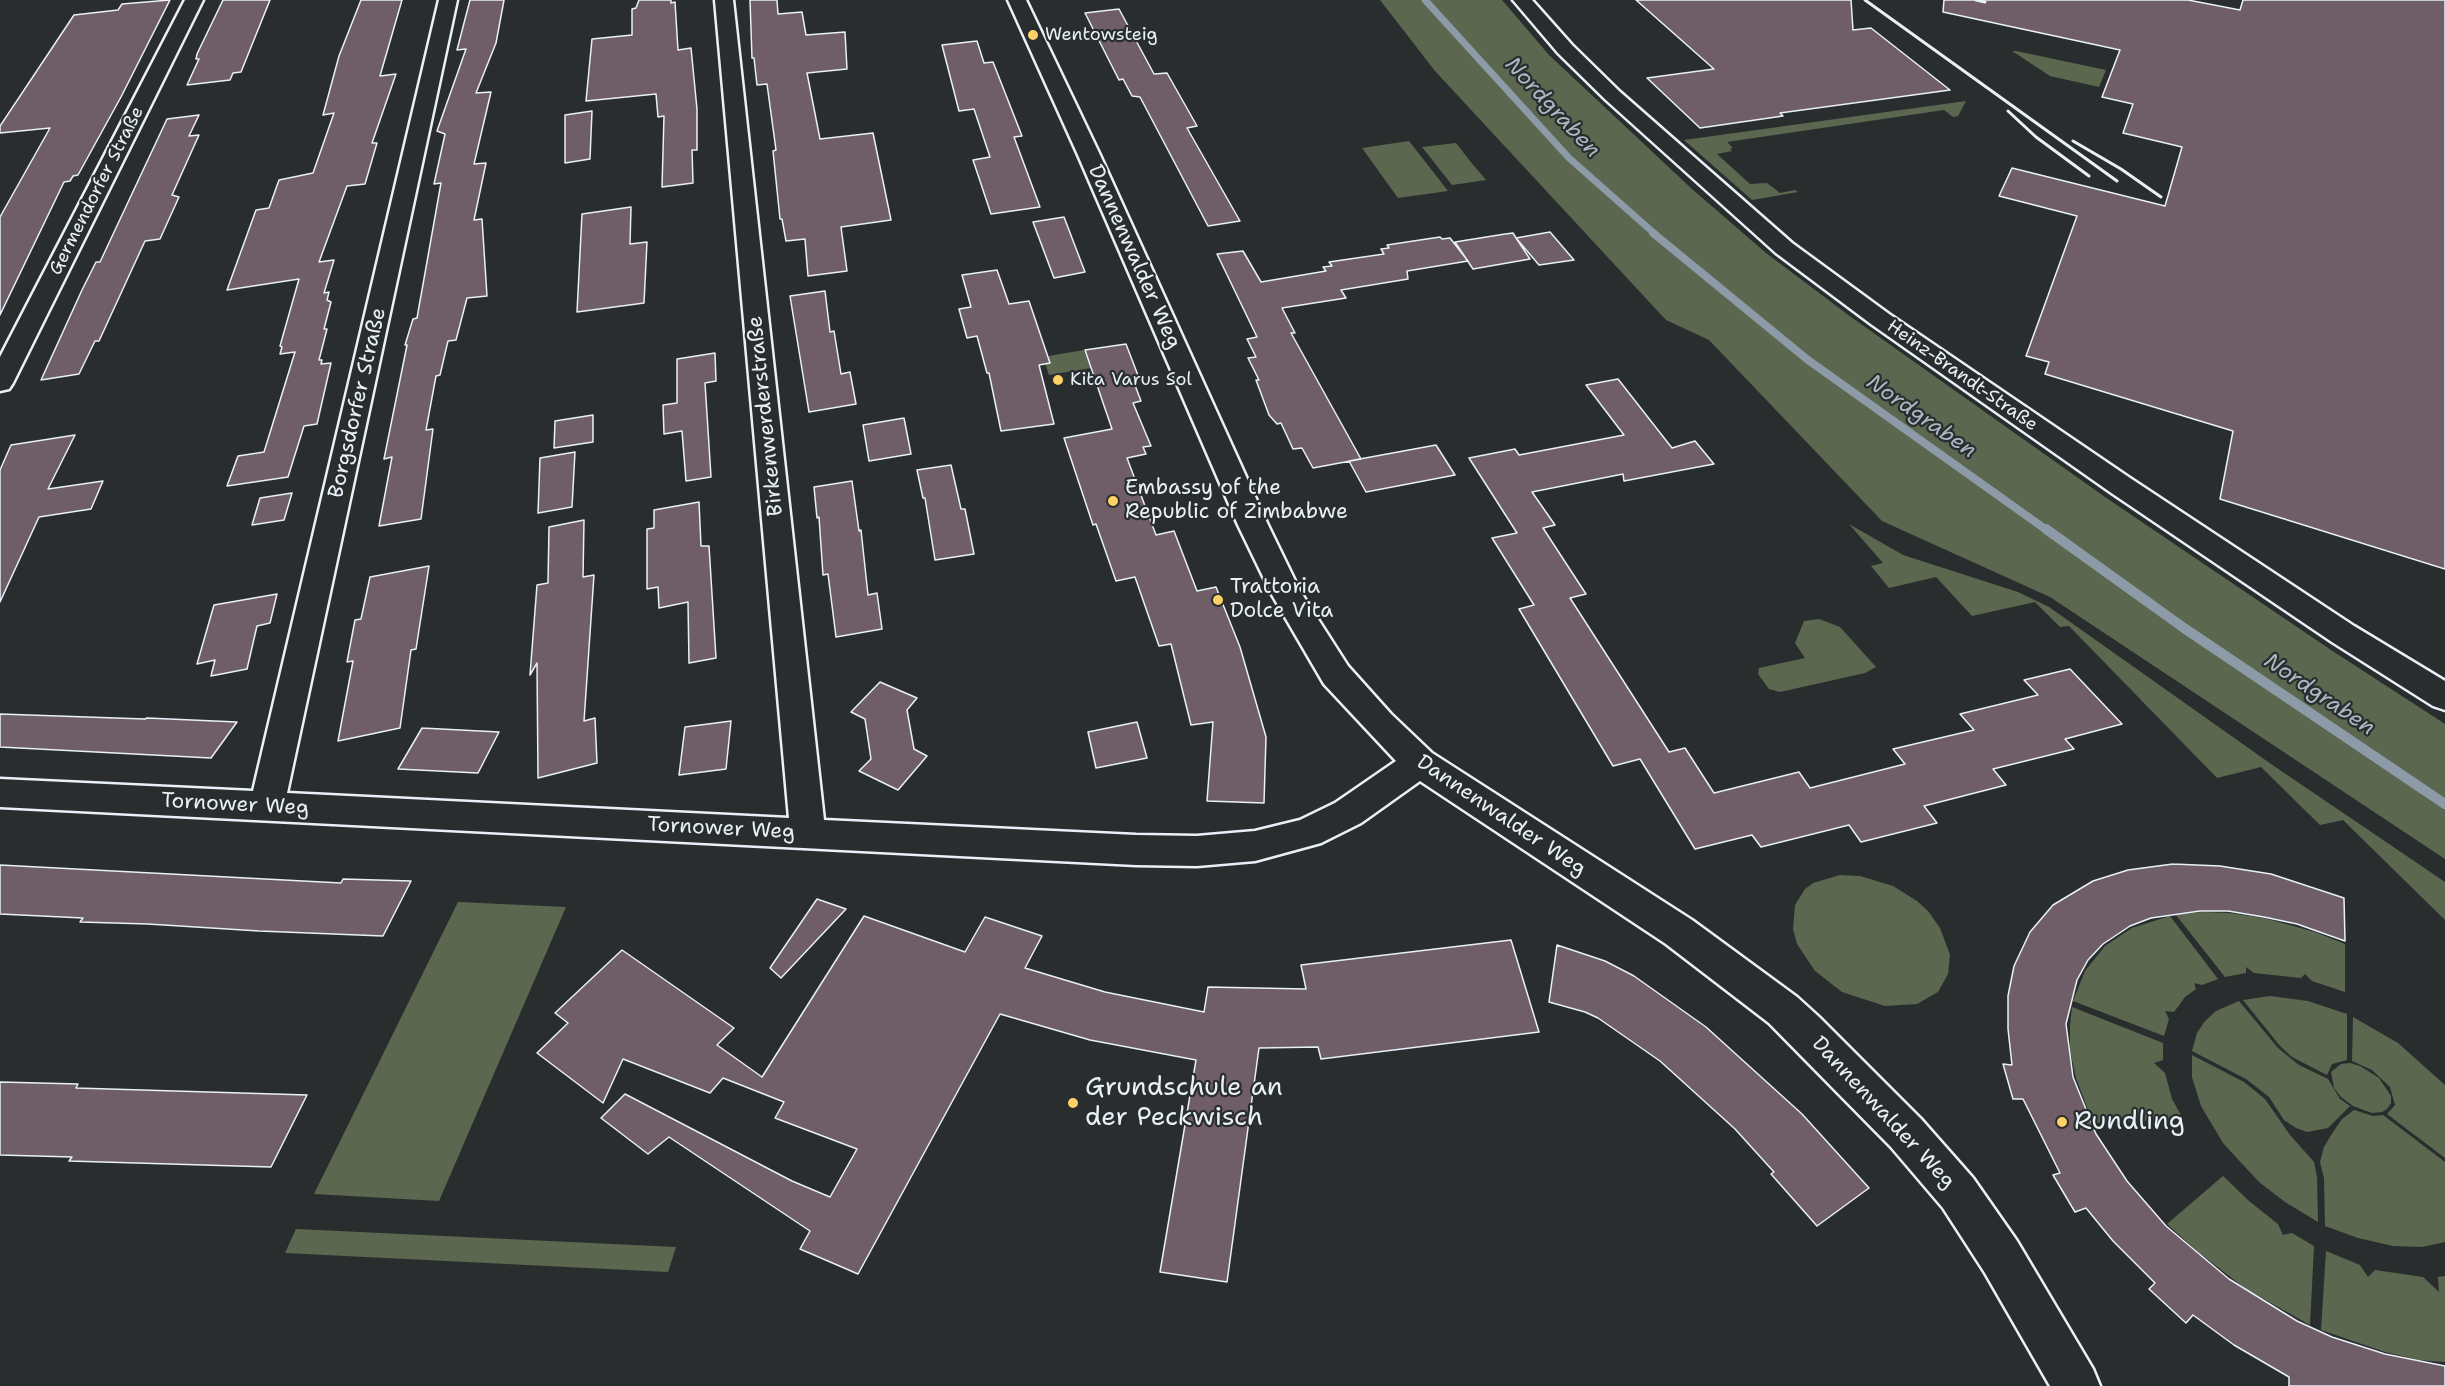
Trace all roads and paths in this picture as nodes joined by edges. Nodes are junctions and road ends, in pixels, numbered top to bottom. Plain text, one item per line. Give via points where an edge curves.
1 (194, 0) edge
2 (448, 0) edge
3 (724, 0) edge
4 (1017, 0) edge
5 (1522, 0) edge
6 (0, 383) edge
7 (2445, 697) edge
8 (1420, 763) junction
9 (0, 793) edge
10 (267, 806) junction
11 (808, 833) junction
12 (2076, 1386) edge

1 - 6 street, Germendorfer Straße
2 - 10 street, Borgsdorfer Straße
3 - 11 street, Birkenwerderstraße
4 - 8 street, Dannenwalder Weg via 1286,593 1336,675
5 - 7 street, Heinz-Brandt-Straße via 1605,88 1784,248 2120,485
8 - 11 street, Tornower Weg via 1348,813 1308,833 1255,846 1197,851 1136,850
8 - 12 street, Dannenwalder Weg via 1679,932 1783,1010 1869,1094 1958,1193 2001,1257
9 - 10 street, Tornower Weg
10 - 11 street, Tornower Weg

